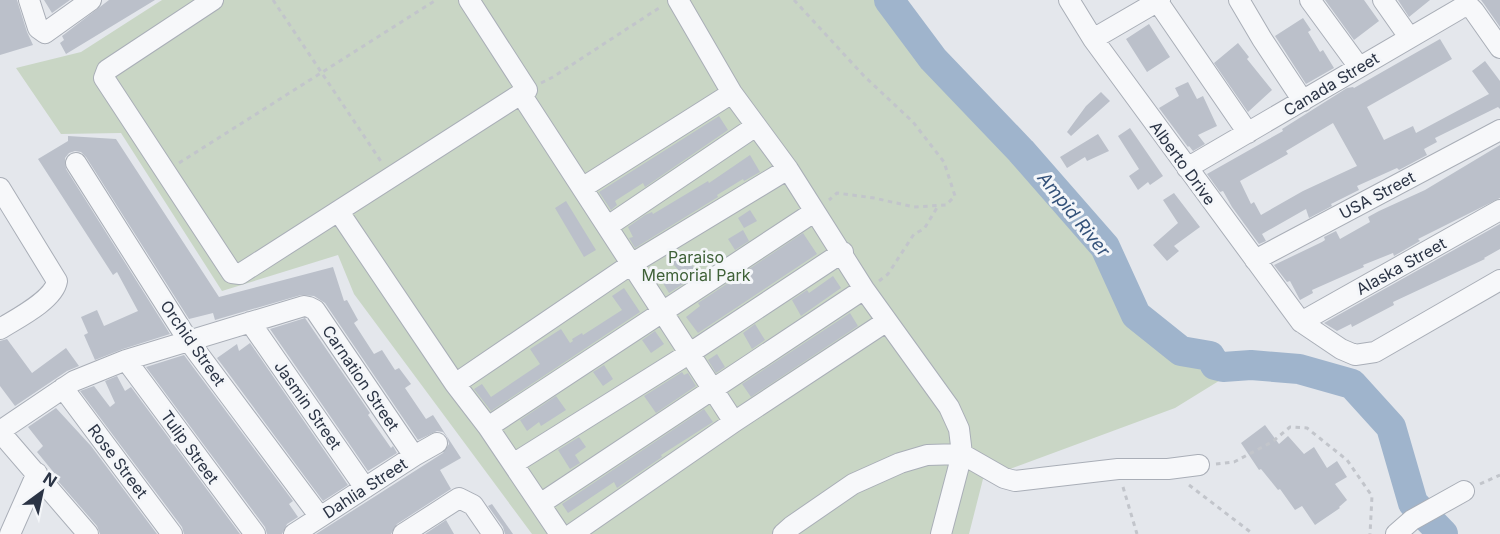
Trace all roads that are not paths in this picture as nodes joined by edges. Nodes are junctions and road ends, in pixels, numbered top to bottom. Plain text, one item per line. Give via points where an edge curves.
1 (29, 0) edge
2 (91, 0) edge
3 (213, 0) edge
4 (469, 0) edge
5 (678, 0) edge
6 (1069, 0) edge
7 (1239, 0) edge
8 (1310, 0) edge
9 (1383, 0) edge
10 (1159, 1) edge
11 (1409, 37) junction
12 (1093, 39) junction
13 (1500, 48) edge
14 (1359, 67) junction
15 (732, 93) junction
16 (521, 94) junction
17 (1303, 101) junction
18 (756, 126) junction
19 (1500, 130) edge
20 (1248, 133) junction
21 (76, 163) dead end
22 (1187, 168) junction
23 (788, 169) junction
24 (0, 188) edge
25 (582, 188) junction
26 (1500, 210) edge
27 (339, 212) junction
28 (814, 212) junction
29 (608, 226) junction
30 (843, 252) junction
31 (1254, 260) junction
32 (633, 263) junction
33 (1500, 280) edge
34 (864, 289) junction
35 (664, 312) junction
36 (887, 321) junction
37 (250, 322) junction
38 (1301, 322) junction
39 (0, 329) edge
40 (188, 340) junction
41 (690, 353) junction
42 (126, 360) junction
43 (455, 384) junction
44 (63, 388) junction
45 (714, 389) junction
46 (734, 422) junction
47 (488, 427) junction
48 (0, 432) edge
49 (436, 443) dead end
50 (962, 454) junction
51 (414, 456) junction
52 (513, 464) junction
53 (1199, 465) road end
54 (37, 473) junction
55 (365, 488) junction
56 (1462, 493) road end
57 (540, 504) junction
58 (320, 517) junction
59 (10, 534) edge
60 (88, 534) edge
61 (172, 534) edge
62 (255, 534) edge
63 (294, 534) edge
64 (403, 534) edge
65 (494, 534) edge
66 (560, 534) edge
67 (572, 534) edge
68 (783, 534) edge
69 (941, 534) edge
70 (1396, 534) edge

1 - 2 street via 38,28 45,33
3 - 27 street via 107,70 104,78 232,273 240,274
4 - 16 street via 527,90
5 - 15 street
6 - 12 street, Alberto Drive
7 - 17 street
8 - 14 street
9 - 11 street
10 - 12 street
10 - 20 street
11 - 13 street, Canada Street via 1468,6
11 - 14 street, Canada Street
12 - 22 street, Alberto Drive
14 - 17 street, Canada Street
15 - 18 street
15 - 25 street
16 - 25 street
16 - 27 street
17 - 20 street, Canada Street
18 - 23 street
18 - 29 street
19 - 31 street, USA Street
20 - 22 street, Canada Street
21 - 40 street, Orchid Street
22 - 31 street, Alberto Drive
23 - 28 street
23 - 32 street
24 - 39 street via 57,281 49,296
25 - 29 street
26 - 38 street, Alaska Street
27 - 43 street
28 - 30 street
28 - 35 street
29 - 32 street
30 - 34 street
30 - 41 street
31 - 38 street, Alberto Drive
32 - 35 street
32 - 43 street
33 - 38 street, Alberto Drive via 1375,352 1355,355
34 - 36 street
34 - 45 street
35 - 41 street
35 - 47 street
36 - 46 street
36 - 50 street via 949,407 959,429
37 - 40 street
37 - 51 street, Carnation Street via 304,306 315,310
37 - 55 street, Jasmin Street
40 - 42 street
40 - 58 street, Orchid Street
41 - 45 street
41 - 52 street
42 - 44 street
42 - 62 street, Tulip Street
43 - 47 street
44 - 48 street
44 - 61 street, Rose Street
45 - 46 street
45 - 57 street
46 - 67 street
47 - 52 street
48 - 54 street
49 - 51 street, Dahlia Street
50 - 53 street via 1015,481
50 - 68 street via 927,454 853,484
50 - 69 street
51 - 55 street, Dahlia Street
52 - 57 street
54 - 59 street
54 - 60 street
55 - 58 street, Dahlia Street
56 - 70 street via 1412,520
57 - 66 street
58 - 63 street, Dahlia Street
64 - 65 street via 459,498 473,505

